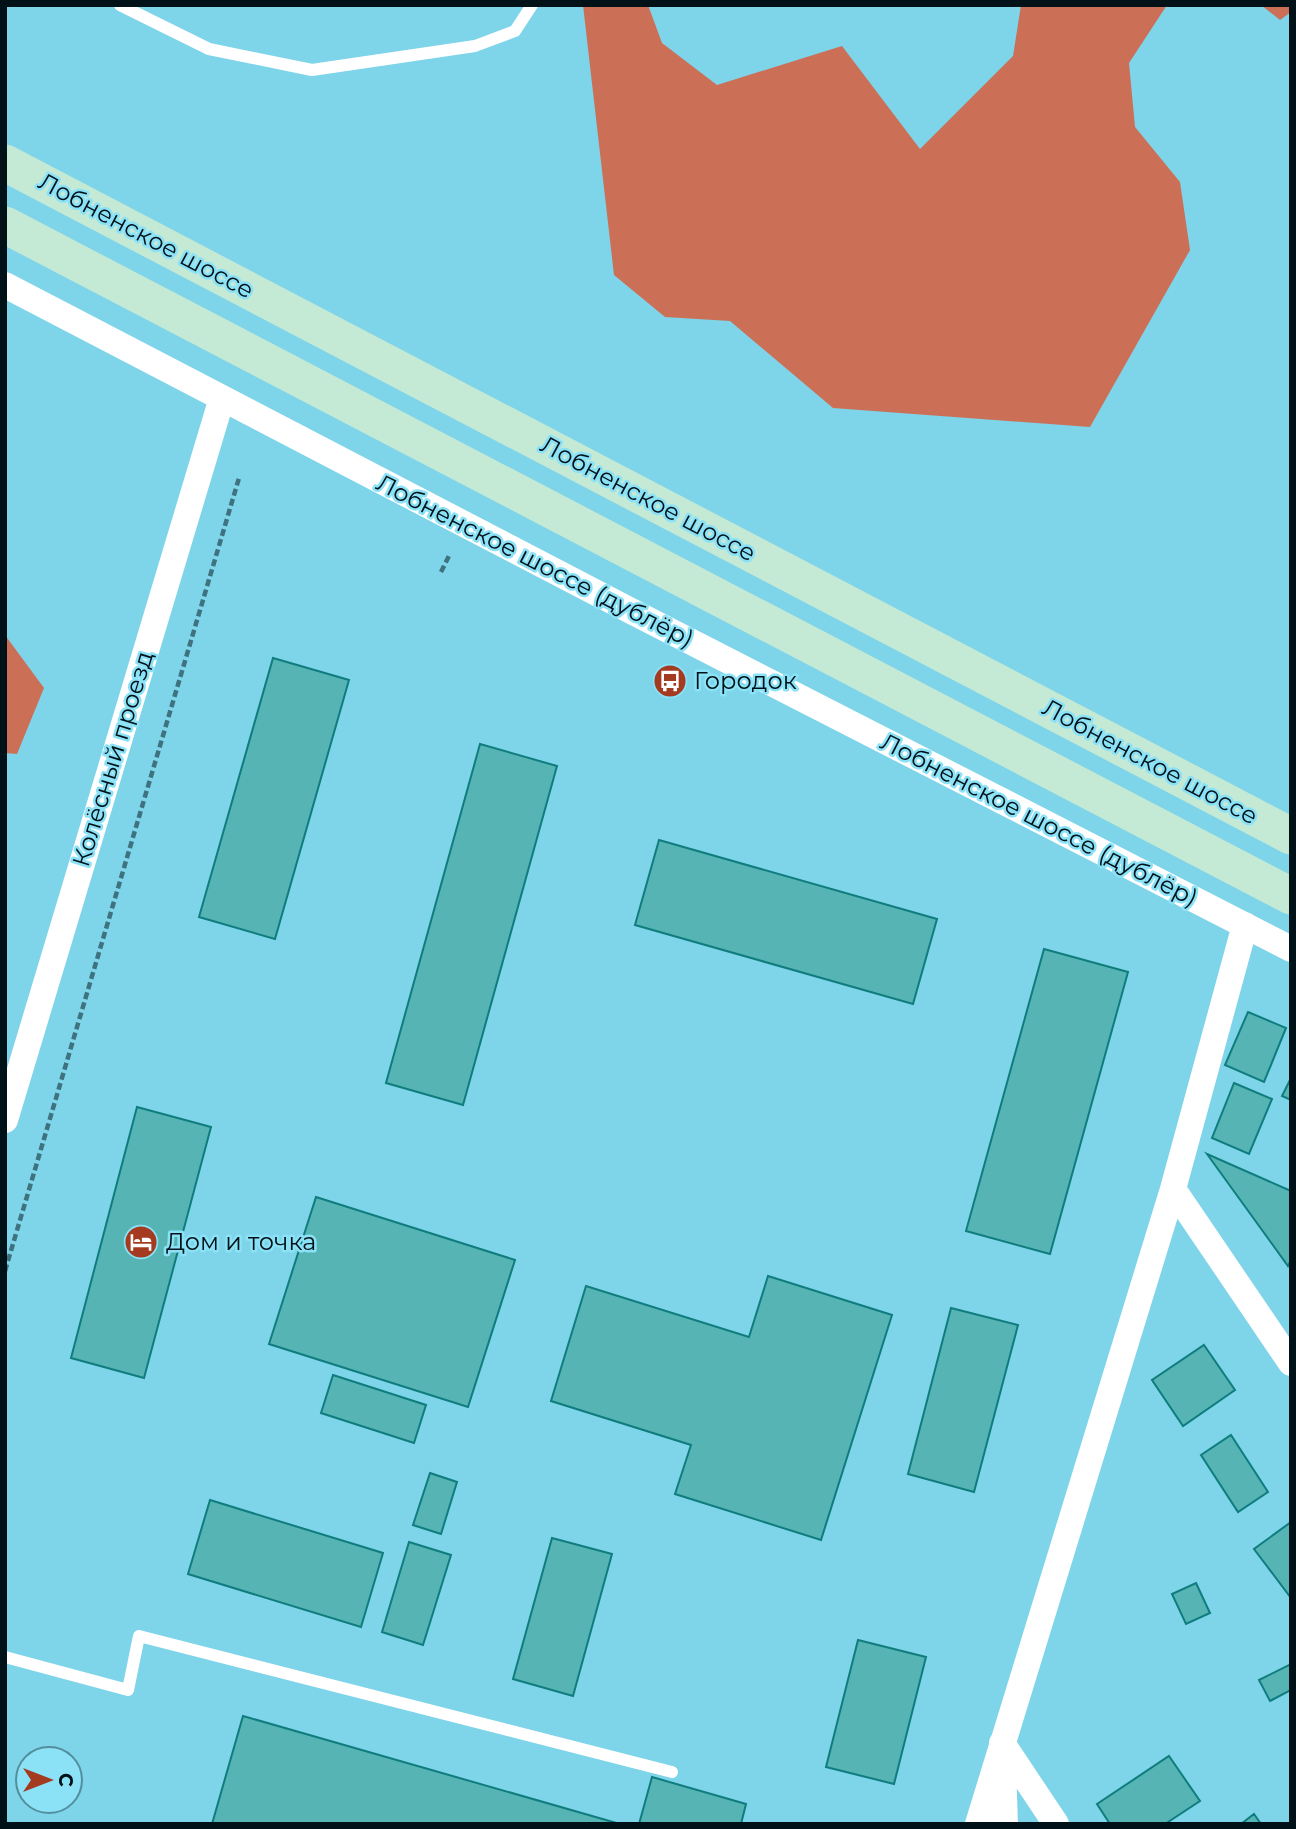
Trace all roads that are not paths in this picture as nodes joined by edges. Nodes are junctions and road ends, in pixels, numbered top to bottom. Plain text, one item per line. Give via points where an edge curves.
1 (120, 5) edge
2 (532, 5) edge
3 (5, 163) edge
4 (5, 225) edge
5 (5, 285) edge
6 (222, 398) junction
7 (1291, 836) edge
8 (1291, 896) edge
9 (1245, 925) junction
10 (1291, 949) edge
11 (5, 1120) edge
12 (1173, 1189) junction
13 (1291, 1363) edge
14 (5, 1657) edge
15 (1002, 1743) junction
16 (672, 1772) dead end
17 (978, 1824) edge
18 (1005, 1824) edge
19 (1056, 1824) edge

1 - 2 lane via 209,49 312,70 475,46 514,31
3 - 7 main road, Лобненское шоссе
4 - 8 main road
5 - 6 street, Лобненское шоссе (дублёр)
6 - 9 street, Лобненское шоссе (дублёр)
6 - 11 street, Колёсный проезд
9 - 10 street, Лобненское шоссе (дублёр)
9 - 12 street
12 - 13 street
12 - 15 street
14 - 16 lane via 128,1690 139,1636
15 - 17 street
15 - 18 street
15 - 19 street

